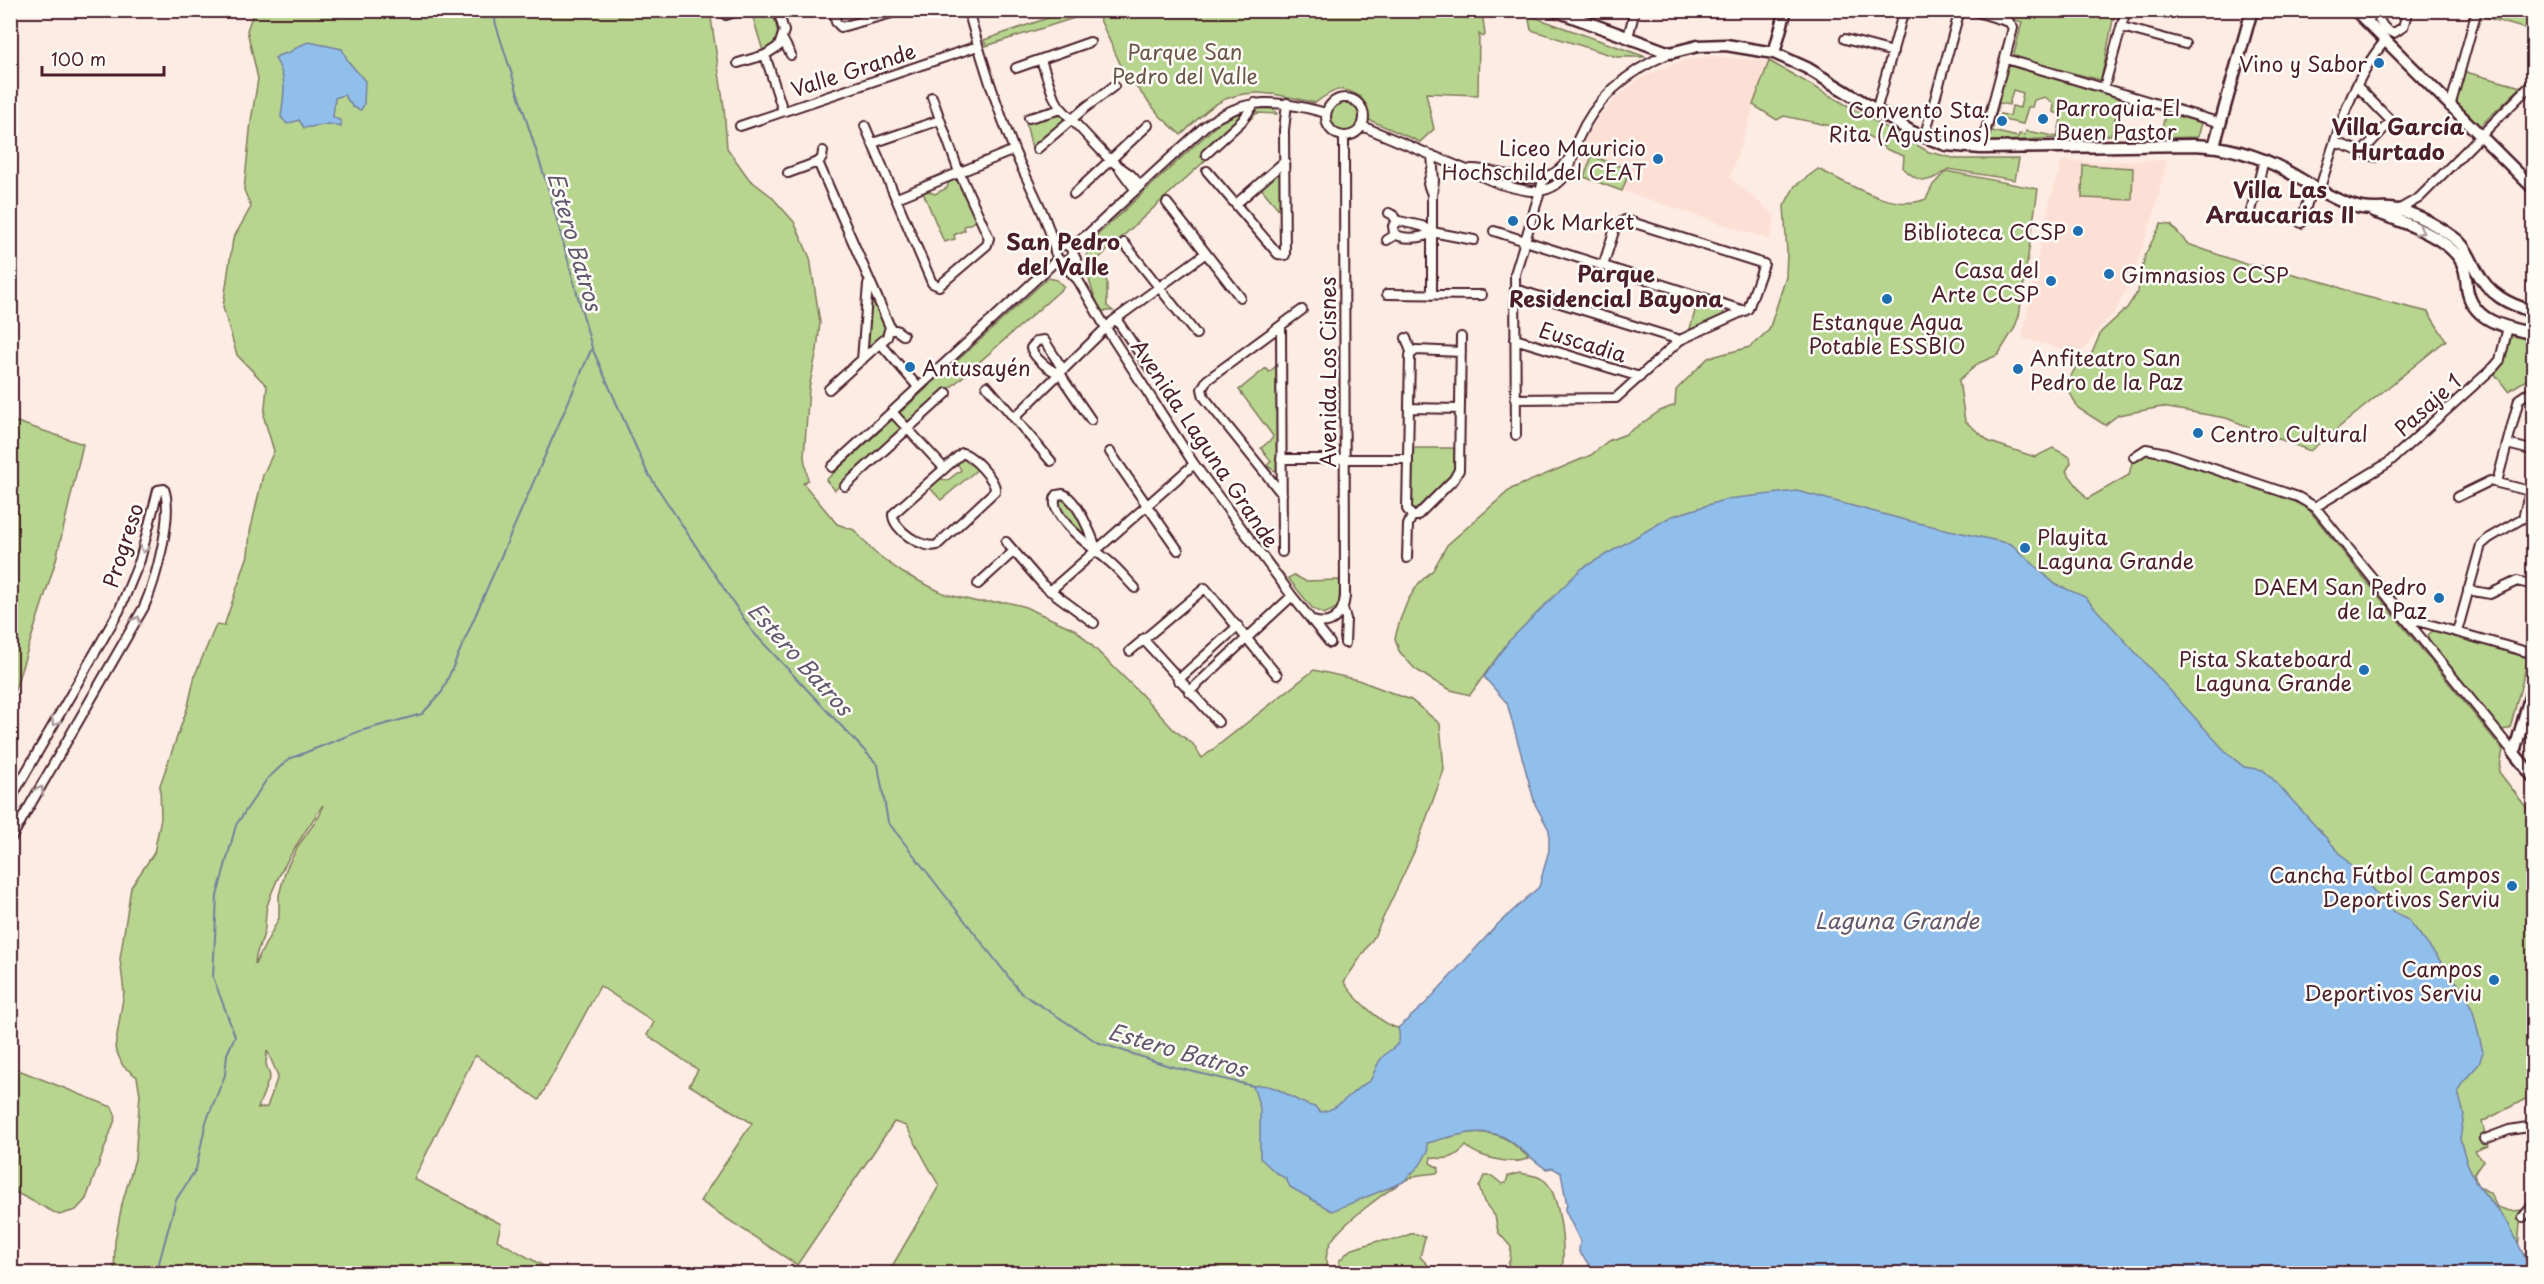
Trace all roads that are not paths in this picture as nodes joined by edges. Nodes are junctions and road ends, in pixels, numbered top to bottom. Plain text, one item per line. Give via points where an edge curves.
1 (740, 10) edge
2 (778, 10) edge
3 (834, 10) edge
4 (903, 10) edge
5 (968, 10) edge
6 (1554, 10) edge
7 (1635, 10) edge
8 (1786, 10) edge
9 (1904, 10) edge
10 (1960, 10) edge
11 (1971, 10) edge
12 (2117, 10) edge
13 (2252, 10) edge
14 (2355, 10) edge
15 (2477, 10) edge
16 (2524, 10) edge
17 (2376, 11) edge
18 (2407, 11) edge
19 (2534, 13) edge
20 (1574, 14) edge
21 (726, 15) dead end
22 (2368, 24) junction
23 (2122, 27) junction
24 (1628, 37) junction
25 (1845, 39) dead end
26 (783, 40) junction
27 (2385, 41) junction
28 (1090, 42) dead end
29 (2185, 44) dead end
30 (978, 46) junction
31 (1670, 52) junction
32 (1893, 52) junction
33 (1774, 53) junction
34 (765, 55) junction
35 (791, 55) dead end
36 (2006, 59) junction
37 (1041, 60) junction
38 (738, 63) dead end
39 (1016, 68) dead end
40 (2534, 82) edge
41 (1114, 86) dead end
42 (2358, 86) junction
43 (2104, 88) junction
44 (932, 97) dead end
45 (1255, 103) junction
46 (1285, 103) junction
47 (2450, 107) junction
48 (1062, 109) junction
49 (783, 111) junction
50 (1876, 111) junction
51 (1326, 113) junction
52 (1029, 118) dead end
53 (1071, 119) junction
54 (940, 120) junction
55 (2221, 123) junction
56 (1148, 125) dead end
57 (740, 126) dead end
58 (865, 126) dead end
59 (1362, 126) junction
60 (1344, 136) junction
61 (2480, 136) junction
62 (1924, 138) junction
63 (2335, 142) junction
64 (873, 143) junction
65 (2214, 146) junction
66 (1037, 148) dead end
67 (1981, 148) junction
68 (1014, 150) junction
69 (823, 151) dead end
70 (1574, 151) junction
71 (2362, 152) junction
72 (1206, 154) dead end
73 (1432, 154) junction
74 (2375, 157) dead end
75 (1110, 160) junction
76 (2264, 160) junction
77 (1285, 161) junction
78 (818, 162) junction
79 (1467, 169) junction
80 (1207, 171) dead end
81 (788, 172) dead end
82 (959, 172) junction
83 (1510, 176) junction
84 (1544, 178) junction
85 (1508, 186) junction
86 (1137, 187) junction
87 (2316, 189) junction
88 (2534, 189) edge
89 (1541, 190) junction
90 (1074, 194) dead end
91 (897, 198) junction
92 (1167, 203) dead end
93 (1236, 204) junction
94 (2366, 210) junction
95 (2397, 210) junction
96 (2251, 211) dead end
97 (1389, 213) dead end
98 (1397, 222) junction
99 (2301, 223) dead end
100 (1494, 231) dead end
101 (1051, 232) junction
102 (1432, 232) junction
103 (1395, 235) junction
104 (1387, 240) dead end
105 (1474, 240) dead end
106 (1524, 241) junction
107 (1124, 243) dead end
108 (1069, 247) junction
109 (1206, 253) junction
110 (1057, 257) junction
111 (1603, 266) junction
112 (868, 280) junction
113 (1078, 280) junction
114 (1160, 287) junction
115 (1515, 289) junction
116 (1387, 294) dead end
117 (1432, 295) junction
118 (1482, 295) dead end
119 (1240, 297) dead end
120 (2515, 307) junction
121 (1302, 310) dead end
122 (1745, 311) junction
123 (2534, 312) edge
124 (1116, 319) junction
125 (1281, 326) junction
126 (2508, 327) junction
127 (1106, 328) junction
128 (890, 330) junction
129 (1196, 334) dead end
130 (2534, 334) edge
131 (903, 335) dead end
132 (1461, 337) dead end
133 (1406, 338) dead end
134 (1515, 339) junction
135 (1680, 340) junction
136 (880, 343) junction
137 (1411, 352) junction
138 (1461, 352) junction
139 (862, 360) junction
140 (1151, 370) dead end
141 (1061, 374) junction
142 (1640, 377) junction
143 (987, 386) dead end
144 (918, 387) junction
145 (2534, 388) edge
146 (829, 389) dead end
147 (946, 393) dead end
148 (1515, 399) junction
149 (1409, 408) junction
150 (1460, 408) junction
151 (891, 412) junction
152 (1014, 418) junction
153 (1091, 420) dead end
154 (908, 429) junction
155 (1516, 435) dead end
156 (2507, 444) junction
157 (2534, 447) edge
158 (1110, 452) dead end
159 (2134, 457) dead end
160 (1281, 459) junction
161 (1345, 459) junction
162 (1408, 459) junction
163 (1052, 461) dead end
164 (1194, 464) junction
165 (832, 467) dead end
166 (944, 468) junction
167 (1281, 470) junction
168 (1268, 477) junction
169 (2497, 482) junction
170 (845, 486) dead end
171 (2532, 492) edge
172 (1282, 494) junction
173 (2457, 497) dead end
174 (1146, 506) junction
175 (2315, 507) junction
176 (1412, 516) junction
177 (1006, 542) dead end
178 (1097, 550) junction
179 (1178, 550) dead end
180 (1014, 551) junction
181 (1282, 552) dead end
182 (1407, 558) dead end
183 (978, 584) dead end
184 (2534, 585) edge
185 (1134, 588) dead end
186 (2468, 590) junction
187 (1050, 591) junction
188 (1292, 596) junction
189 (1343, 609) junction
190 (2405, 618) junction
191 (1313, 621) junction
192 (1094, 623) dead end
193 (1238, 626) junction
194 (2457, 632) junction
195 (1247, 638) junction
196 (1143, 639) junction
197 (1330, 643) dead end
198 (1345, 643) dead end
199 (1130, 651) dead end
200 (2534, 654) edge
201 (1277, 675) dead end
202 (1178, 680) junction
203 (2534, 683) edge
204 (1190, 692) junction
205 (1218, 722) dead end
206 (2514, 753) junction
207 (2534, 778) edge
208 (10, 800) edge
209 (10, 840) edge
210 (2534, 1126) edge
211 (2485, 1139) dead end
212 (2534, 1204) edge
213 (2523, 1217) dead end

1 - 21 street
2 - 26 street
3 - 4 street via 841,27
5 - 30 street
6 - 20 main road
7 - 24 street
8 - 33 main road
9 - 32 street
10 - 62 street
11 - 36 street via 2012,25
12 - 23 street via 2124,16
13 - 55 main road
14 - 22 main road
15 - 47 street
16 - 19 street
17 - 18 street via 2382,26 2394,33 2403,27
17 - 22 street
20 - 24 main road
22 - 27 main road
23 - 29 street
23 - 43 street
24 - 31 main road
25 - 32 street
26 - 34 street via 777,49
26 - 35 street
27 - 42 street via 2366,66
27 - 47 main road
28 - 37 street
30 - 49 street, Valle Grande
30 - 68 street
31 - 33 main road via 1726,45
31 - 70 street via 1609,92 1586,123
32 - 50 street
33 - 50 main road via 1807,68
34 - 38 street
34 - 49 street
36 - 43 street
36 - 67 street
37 - 39 street
37 - 48 street
40 - 61 street
41 - 53 street
42 - 63 street
42 - 71 street via 2391,122
43 - 55 street
44 - 54 street
45 - 46 street
45 - 72 street via 1242,122
45 - 86 street via 1215,118
46 - 51 street
46 - 77 street via 1281,121
47 - 61 main road
48 - 52 street
48 - 53 street
49 - 57 street, Valle Grande
50 - 62 main road
51 - 59 street via 1334,101 1352,100 1363,111
51 - 60 street via 1331,130
53 - 66 street
53 - 75 street
54 - 64 street
54 - 82 street
55 - 65 main road
56 - 75 street
58 - 64 street
59 - 60 street via 1352,135
59 - 73 street
60 - 161 street, Avenida Los Cisnes
61 - 88 main road
61 - 95 street via 2418,198
62 - 67 main road via 1956,147
63 - 71 street
63 - 87 street
64 - 91 street
65 - 67 main road
65 - 76 main road
68 - 82 street
68 - 101 street
69 - 78 street
70 - 84 street via 1560,171
70 - 89 street via 1564,177 1553,187
71 - 74 street
73 - 79 street
73 - 102 street via 1428,181
75 - 86 street via 1131,175
75 - 90 street
76 - 87 main road
76 - 96 street
77 - 93 street
77 - 93 street via 1285,255 1278,254
78 - 81 street
78 - 112 street
79 - 83 street
79 - 85 street
80 - 93 street
82 - 91 street
82 - 91 street via 989,241 939,286 932,283
83 - 84 street
83 - 85 street
84 - 89 street
85 - 89 street
86 - 108 street
87 - 94 main road
87 - 99 street
89 - 106 street
92 - 109 street
94 - 95 main road
94 -> 126 main road via 2411,226 2453,250 2463,264 2475,308 2488,320
95 - 120 main road via 2453,237 2465,249 2488,288
97 - 98 street
98 - 102 street via 1406,221
98 - 103 street via 1393,226
100 - 106 street
101 - 108 street
101 - 110 street
102 - 103 street via 1422,237
102 - 105 street
102 - 117 street
103 - 104 street
106 - 111 street
106 - 115 street
107 - 114 street
108 - 110 street via 1060,245
108 - 110 street via 1071,256 1067,260
108 - 113 street via 1077,262
109 - 114 street
109 - 119 street
110 - 113 street
110 - 144 street
111 - 122 street
111 - 122 street via 1616,225 1625,220 1764,264
112 - 128 street
112 - 139 street
113 - 127 street, Avenida Laguna Grande
114 - 124 street
114 - 129 street
115 - 134 street
115 - 135 street
116 - 117 street
117 - 118 street
120 - 123 main road
120 - 126 main road
121 - 125 street
122 - 135 street
124 - 127 street
124 - 140 street, Avenida Laguna Grande
125 - 160 street
125 - 168 street via 1207,380 1202,389 1204,397
126 - 130 main road
126 - 175 street, Pasaje 1 via 2500,360 2494,367 2388,463
127 - 141 street
127 - 164 street, Avenida Laguna Grande
128 - 131 street
128 - 136 street
132 - 138 street
133 - 137 street
134 - 142 street, Euscadia
134 - 148 street
135 - 142 street
136 - 139 street
136 - 144 street
137 - 138 street
137 - 149 street
138 - 150 street
139 - 146 street
141 - 141 street via 1046,342 1037,341 1031,348 1033,352 1048,368
141 - 152 street
141 - 153 street
142 - 148 street via 1612,399
143 - 152 street
144 - 151 street
145 - 156 street via 2519,399
147 - 154 street
148 - 155 street
149 - 150 street
149 - 162 street
150 - 176 street via 1458,473 1417,516
151 - 154 street
151 - 165 street
152 - 163 street
154 - 166 street
154 - 170 street
156 - 157 street
156 - 169 street
158 - 174 street
159 - 175 street via 2146,448 2166,453 2298,497
160 - 161 street
160 - 167 street
161 - 162 street
161 - 189 street, Avenida Los Cisnes
162 - 176 street via 1407,512
164 - 174 street
164 - 188 street, Avenida Laguna Grande
166 - 166 street via 893,514 901,529 928,547 937,545 996,488 967,454 960,454
167 - 168 street
167 - 172 street
168 - 172 street
169 - 171 street
169 - 173 street via 2485,482
171 - 186 street via 2523,518 2481,545
172 - 181 street
174 - 178 street
174 - 179 street
175 - 190 street
176 - 182 street via 1407,530
177 - 180 street
178 - 178 street via 1071,498 1057,495 1054,508 1078,536
178 - 185 street
178 - 187 street
180 - 183 street
180 - 187 street
184 - 186 street via 2517,581 2490,594
186 - 194 street
187 - 192 street
188 - 191 street, Avenida Laguna Grande
188 - 195 street
189 - 191 street via 1331,621
189 - 198 street
190 - 194 street
190 - 206 street
191 - 197 street, Avenida Laguna Grande
193 - 195 street
193 - 196 street via 1204,588
193 - 202 street
194 - 200 street
195 - 201 street
195 - 204 street
196 - 199 street
196 - 202 street
202 - 204 street
203 - 206 main road
204 - 205 street
206 - 207 main road
209 -> 208 street, Progreso via 144,607 162,549 164,489 158,490 140,560 119,611
210 - 211 street
212 - 213 street

